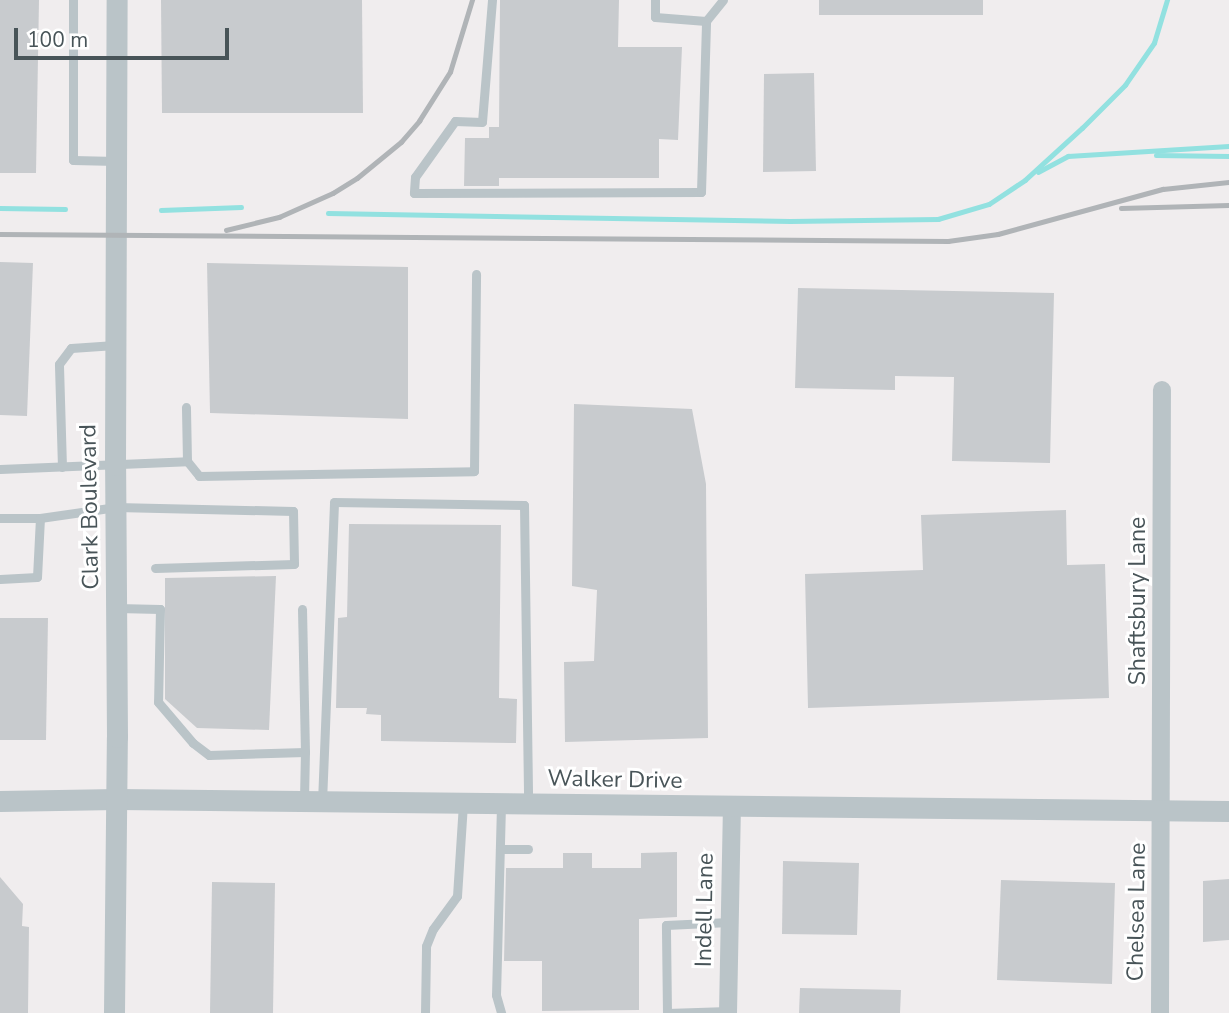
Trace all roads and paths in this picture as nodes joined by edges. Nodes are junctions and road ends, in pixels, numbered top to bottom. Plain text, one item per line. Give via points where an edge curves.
1 (73, 0) edge
2 (117, 0) edge
3 (492, 0) edge
4 (655, 0) edge
5 (723, 0) edge
6 (706, 21) junction
7 (116, 161) junction
8 (476, 274) dead end
9 (115, 345) junction
10 (1162, 390) dead end
11 (186, 407) dead end
12 (187, 461) junction
13 (115, 465) junction
14 (62, 467) junction
15 (0, 469) edge
16 (116, 507) junction
17 (0, 518) edge
18 (40, 518) junction
19 (155, 568) dead end
20 (0, 579) edge
21 (117, 608) junction
22 (302, 608) dead end
23 (305, 752) junction
24 (117, 799) junction
25 (0, 801) edge
26 (313, 803) junction
27 (463, 804) junction
28 (501, 805) junction
29 (527, 805) junction
30 (732, 807) junction
31 (1163, 811) junction
32 (1229, 811) edge
33 (500, 849) junction
34 (528, 849) dead end
35 (729, 922) junction
36 (728, 1012) edge
37 (114, 1013) edge
38 (425, 1013) edge
39 (501, 1013) edge
40 (667, 1013) edge
41 (1160, 1013) edge

1 - 7 lane via 73,160
2 - 7 street, Clark Boulevard
3 - 6 lane via 482,122 455,121 415,177 414,193 701,192
4 - 6 lane via 655,17
5 - 6 lane
7 - 9 street, Clark Boulevard
8 - 12 lane via 474,471 199,476
9 - 13 street, Clark Boulevard
9 - 14 lane via 81,346 63,355 59,364
10 - 31 street, Shaftsbury Lane
11 - 12 lane
12 - 13 lane
13 - 14 lane
13 - 16 street, Clark Boulevard
14 - 15 lane
16 - 18 lane
16 - 19 lane via 293,511 294,564
16 - 21 street, Clark Boulevard
17 - 18 lane
18 - 20 lane via 37,577
21 - 23 lane via 160,609 158,702 193,743 209,755
21 - 24 street, Clark Boulevard
22 - 23 lane
23 - 26 lane
24 - 25 street, Walker Drive
24 - 26 street, Walker Drive
24 - 37 street, Clark Boulevard
26 - 27 street, Walker Drive
26 - 29 lane via 334,502 524,505
27 - 28 street, Walker Drive
27 - 38 lane via 457,896 426,946
28 - 29 street, Walker Drive
28 - 33 lane
29 - 30 street, Walker Drive
30 - 31 street, Walker Drive
30 - 35 street, Indell Lane
31 - 32 street, Walker Drive
31 - 41 street, Chelsea Lane
33 - 34 lane
33 - 39 lane via 496,995
35 - 36 street, Indell Lane
35 - 40 lane via 666,925
36 - 40 lane

